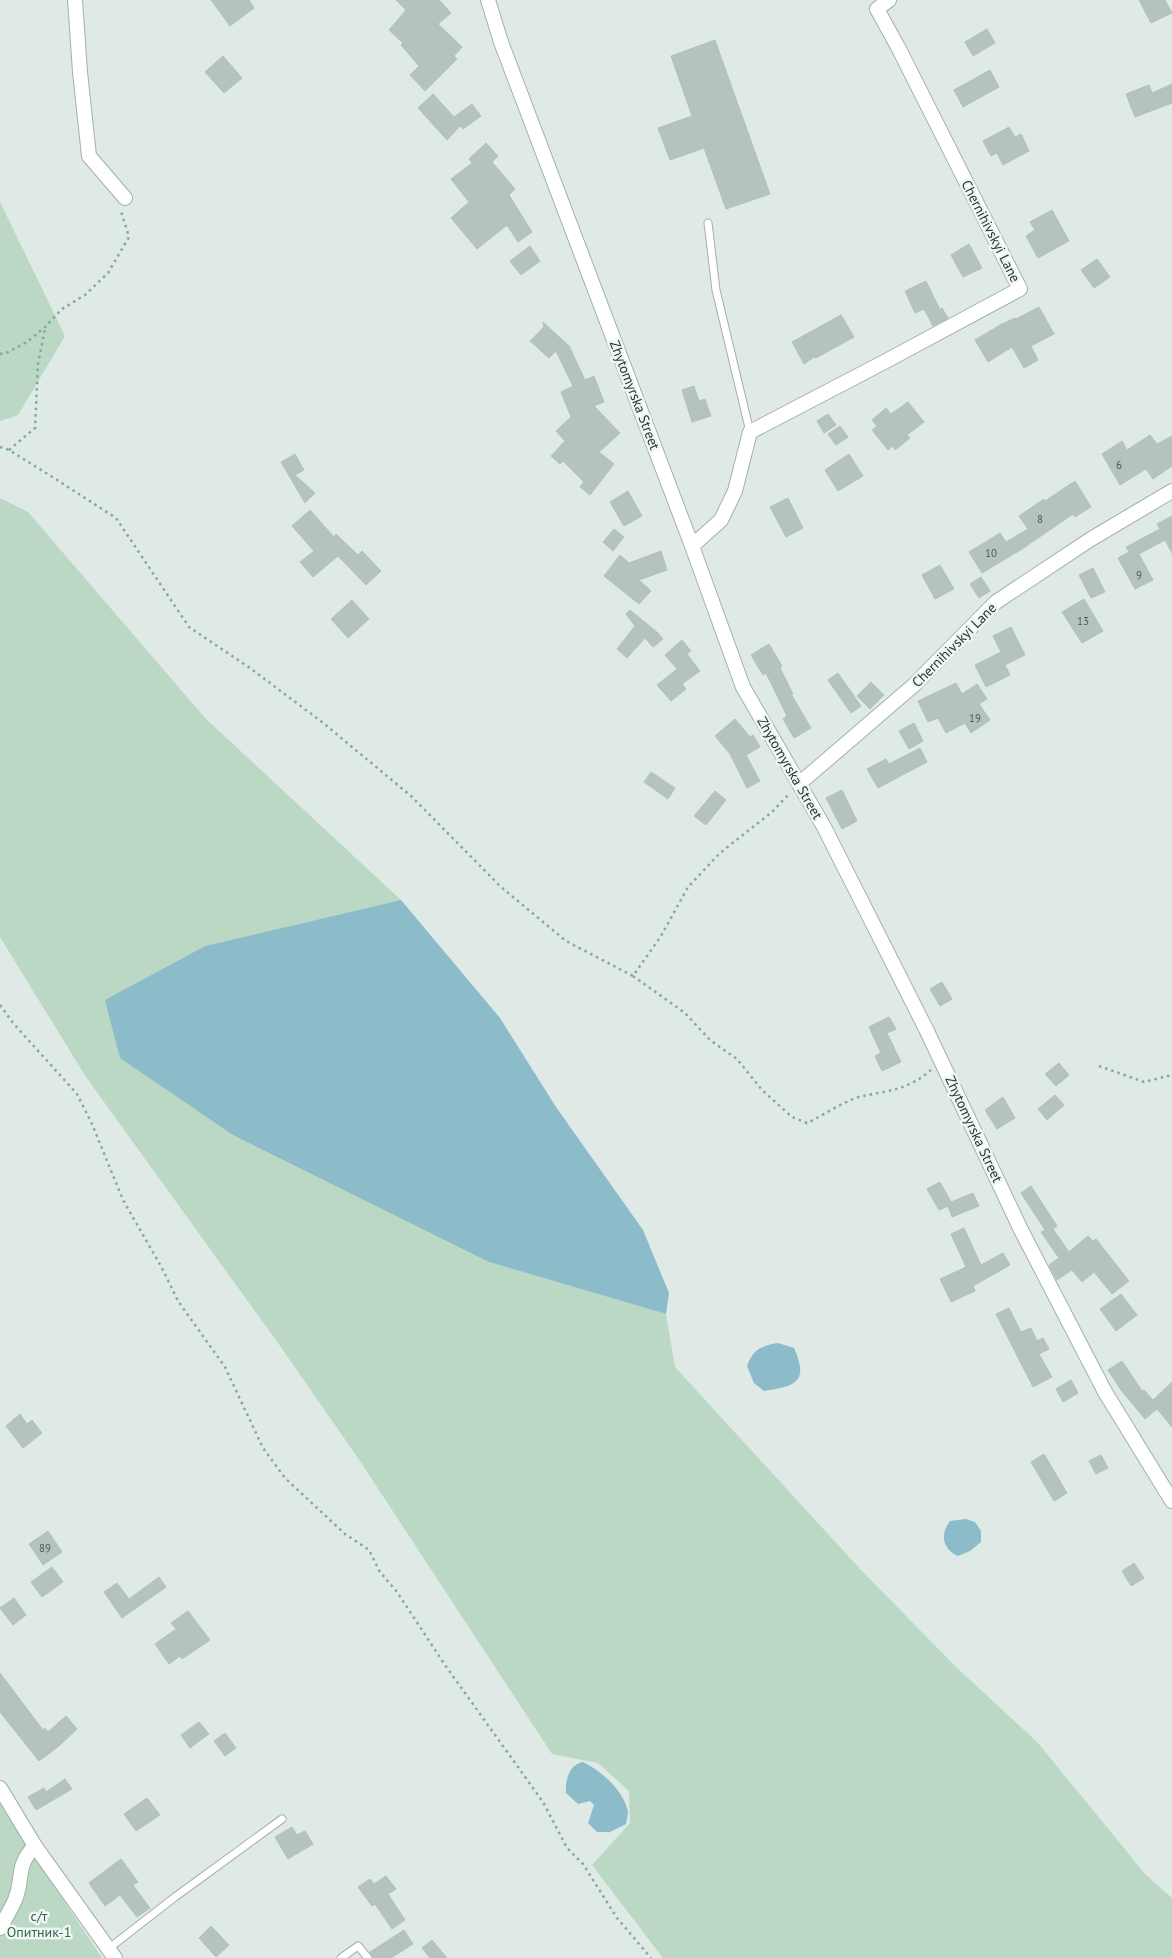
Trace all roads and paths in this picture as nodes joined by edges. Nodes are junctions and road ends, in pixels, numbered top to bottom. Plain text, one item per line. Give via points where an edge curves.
1 (75, 0) edge
2 (488, 0) edge
3 (889, 0) edge
4 (125, 198) joint
5 (708, 223) dead end
6 (45, 327) junction
7 (0, 354) edge
8 (750, 432) junction
9 (0, 448) edge
10 (9, 450) junction
11 (1172, 491) edge
12 (692, 546) junction
13 (800, 783) junction
14 (633, 976) junction
15 (0, 1005) edge
16 (941, 1061) junction
17 (1098, 1066) dead end
18 (1172, 1075) edge
19 (1172, 1501) edge
20 (0, 1788) edge
21 (282, 1819) dead end
22 (35, 1846) junction
23 (0, 1927) edge
24 (111, 1953) edge
25 (342, 1958) edge
26 (368, 1958) edge
27 (651, 1958) edge

1 - 4 street via 89,156
2 - 12 street, Zhytomyrska Street via 501,42
3 - 8 street, Chernihivskyi Lane via 877,10 1020,288
4 - 6 path via 121,208 129,237 108,274 85,295 62,309
5 - 8 lane via 716,290
6 - 7 path via 27,342
6 - 10 path via 38,364 35,428
8 - 12 street via 735,491 721,520
9 - 10 path
10 - 14 path via 116,518 189,627 322,722 404,790 501,888 566,941
11 - 13 street, Chernihivskyi Lane via 1091,539 996,602 914,685
12 - 13 street, Zhytomyrska Street via 744,686
13 - 14 path via 772,812 720,853 688,887
13 - 16 street, Zhytomyrska Street
14 - 16 path via 685,1014 710,1040 736,1059 762,1090 792,1117 807,1123 858,1098 898,1090 921,1078
15 - 27 path via 77,1094 123,1200 178,1301 225,1367 263,1448 285,1478 368,1550 380,1572 543,1802 567,1848 584,1864 617,1918
16 - 19 street, Zhytomyrska Street via 1021,1230 1105,1392
17 - 18 path via 1144,1082
20 - 22 street
21 - 24 lane via 175,1897
22 - 23 street via 20,1868 16,1898
22 - 24 street
25 - 26 lane via 358,1946

